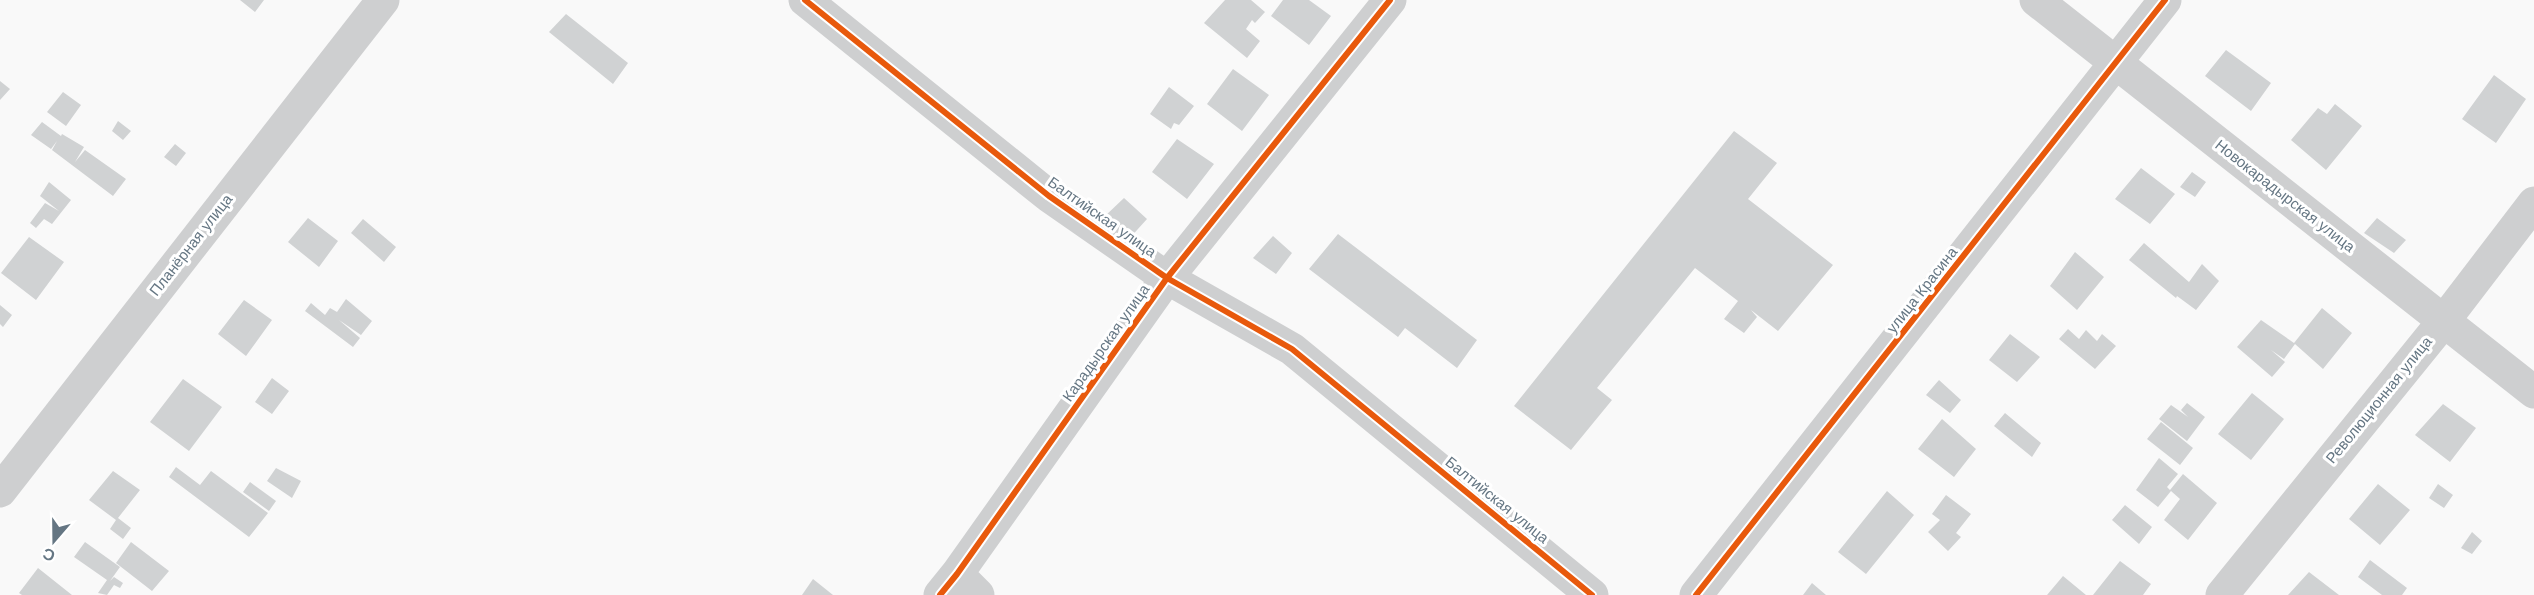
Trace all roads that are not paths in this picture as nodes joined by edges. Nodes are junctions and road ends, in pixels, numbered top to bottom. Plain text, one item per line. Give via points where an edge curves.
1 (383, 0) edge
2 (806, 0) edge
3 (1390, 0) edge
4 (2036, 0) edge
5 (2166, 0) edge
6 (2116, 63) junction
7 (2534, 203) edge
8 (1167, 278) junction
9 (2443, 322) junction
10 (2534, 392) edge
11 (0, 491) edge
12 (958, 588) edge
13 (1592, 595) edge
14 (1696, 595) edge
15 (2222, 595) edge

1 - 11 street, Планёрная улица
2 - 8 street, Балтийская улица via 1049,196
3 - 8 street, Карадырская улица
4 - 6 street, Новокарадырская улица
5 - 6 street, улица Красина
6 - 9 street, Новокарадырская улица
6 - 14 street, улица Красина
7 - 9 street, Революционная улица
8 - 12 street, Карадырская улица
8 - 13 street, Балтийская улица via 1292,349
9 - 10 street, Новокарадырская улица
9 - 15 street, Революционная улица

